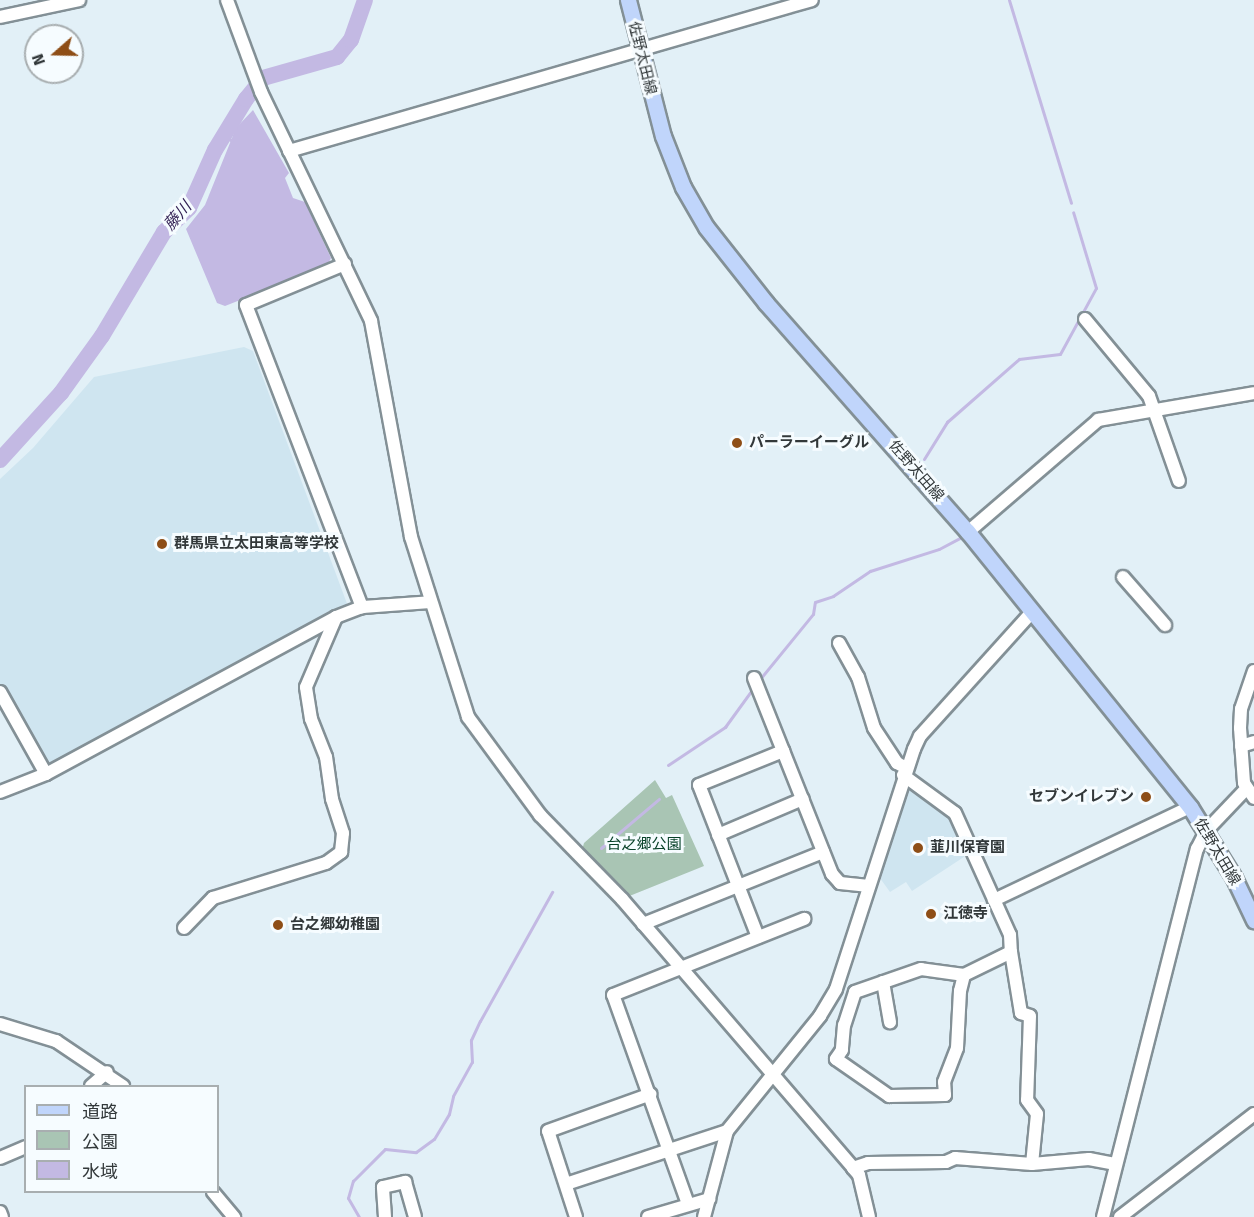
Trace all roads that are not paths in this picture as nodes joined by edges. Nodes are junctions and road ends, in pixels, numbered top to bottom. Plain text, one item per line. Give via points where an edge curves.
1 (79, 0) edge
2 (227, 0) edge
3 (628, 0) edge
4 (812, 0) edge
5 (0, 17) edge
6 (640, 52) junction
7 (289, 151) junction
8 (345, 264) junction
9 (1085, 319) dead end
10 (1254, 393) edge
11 (1155, 409) junction
12 (1179, 481) dead end
13 (969, 532) junction
14 (1123, 577) dead end
15 (431, 602) junction
16 (362, 607) junction
17 (1032, 612) junction
18 (336, 617) junction
19 (1165, 625) dead end
20 (839, 643) dead end
21 (1254, 671) edge
22 (756, 682) dead end
23 (0, 692) edge
24 (1254, 742) edge
25 (1241, 746) junction
26 (783, 751) junction
27 (904, 771) junction
28 (46, 774) junction
29 (0, 792) edge
30 (1250, 794) edge
31 (802, 800) junction
32 (1190, 807) junction
33 (1206, 831) junction
34 (718, 835) junction
35 (823, 852) junction
36 (738, 885) junction
37 (868, 886) junction
38 (994, 900) junction
39 (804, 919) dead end
40 (1254, 920) edge
41 (643, 924) junction
42 (184, 928) dead end
43 (758, 937) junction
44 (1011, 952) junction
45 (681, 967) junction
46 (964, 975) junction
47 (883, 982) junction
48 (836, 988) junction
49 (854, 996) junction
50 (890, 1022) dead end
51 (0, 1024) edge
52 (107, 1072) junction
53 (772, 1074) junction
54 (92, 1085) edge
55 (122, 1085) edge
56 (651, 1094) junction
57 (1254, 1114) edge
58 (727, 1131) junction
59 (24, 1148) edge
60 (669, 1149) junction
61 (0, 1158) edge
62 (1032, 1164) junction
63 (1115, 1164) junction
64 (854, 1168) junction
65 (566, 1184) junction
66 (215, 1193) edge
67 (709, 1199) junction
68 (688, 1204) junction
69 (0, 1212) edge
70 (868, 1216) edge
71 (2, 1217) edge
72 (234, 1217) edge
73 (385, 1217) edge
74 (415, 1217) edge
75 (576, 1217) edge
76 (648, 1217) edge
77 (704, 1217) edge
78 (1103, 1217) edge
79 (1119, 1217) edge

1 - 5 street
2 - 7 street via 260,90
3 - 6 main road, 佐野太田線
4 - 6 street
6 - 7 street
6 - 13 main road, 佐野太田線 via 668,151 706,227 766,303
7 - 8 street
8 - 15 street via 371,321 405,508
8 - 16 street via 246,305
9 - 11 street
10 - 11 street
11 - 12 street
11 - 13 street via 1089,424
13 - 17 main road, 佐野太田線
14 - 19 street
15 - 16 street
15 - 41 street via 468,717 478,734 540,815
16 - 18 street
17 - 27 street via 921,736
17 - 32 main road, 佐野太田線
18 - 28 street
18 - 42 street via 306,687 311,719 326,757 332,799 343,832 341,852 326,863 213,898
20 - 27 street via 858,677 874,728
21 - 25 street via 1241,709
22 - 26 street
23 - 28 street
24 - 25 street
25 - 30 street
26 - 31 street
26 - 34 street via 699,785
27 - 37 street
27 - 38 street via 955,813
28 - 29 street
30 - 33 street
31 - 34 street
31 - 35 street
32 - 33 main road, 佐野太田線
32 - 38 street
33 - 40 main road, 佐野太田線
33 - 63 street via 1197,849
34 - 36 street
35 - 36 street
35 - 37 street via 840,882
36 - 41 street
36 - 43 street
37 - 48 street
38 - 44 street via 1010,935
39 - 43 street
41 - 45 street
43 - 45 street
44 - 46 street
44 - 62 street via 1021,1013 1030,1016 1027,1100 1036,1114
45 - 53 street
45 - 56 street via 613,995
46 - 47 street via 921,969
46 - 49 street via 957,1048 945,1082 945,1095 889,1096 836,1059 842,1050 844,1025
47 - 49 street via 855,992
47 - 50 street
48 - 49 street
48 - 53 street via 820,1016
51 - 52 street via 56,1041
52 - 54 street
52 - 55 street
53 - 58 street
53 - 64 street
56 - 60 street
56 - 65 street via 548,1131
57 - 79 street
58 - 60 street
58 - 67 street
59 - 61 street
60 - 65 street
60 - 68 street
62 - 63 street via 1089,1159
62 - 64 street via 954,1158 946,1162 868,1162
63 - 78 street
64 - 70 street
65 - 75 street
66 - 72 street
67 - 68 street
67 - 77 street
68 - 76 street
69 - 71 street
73 - 74 street via 383,1187 405,1182

